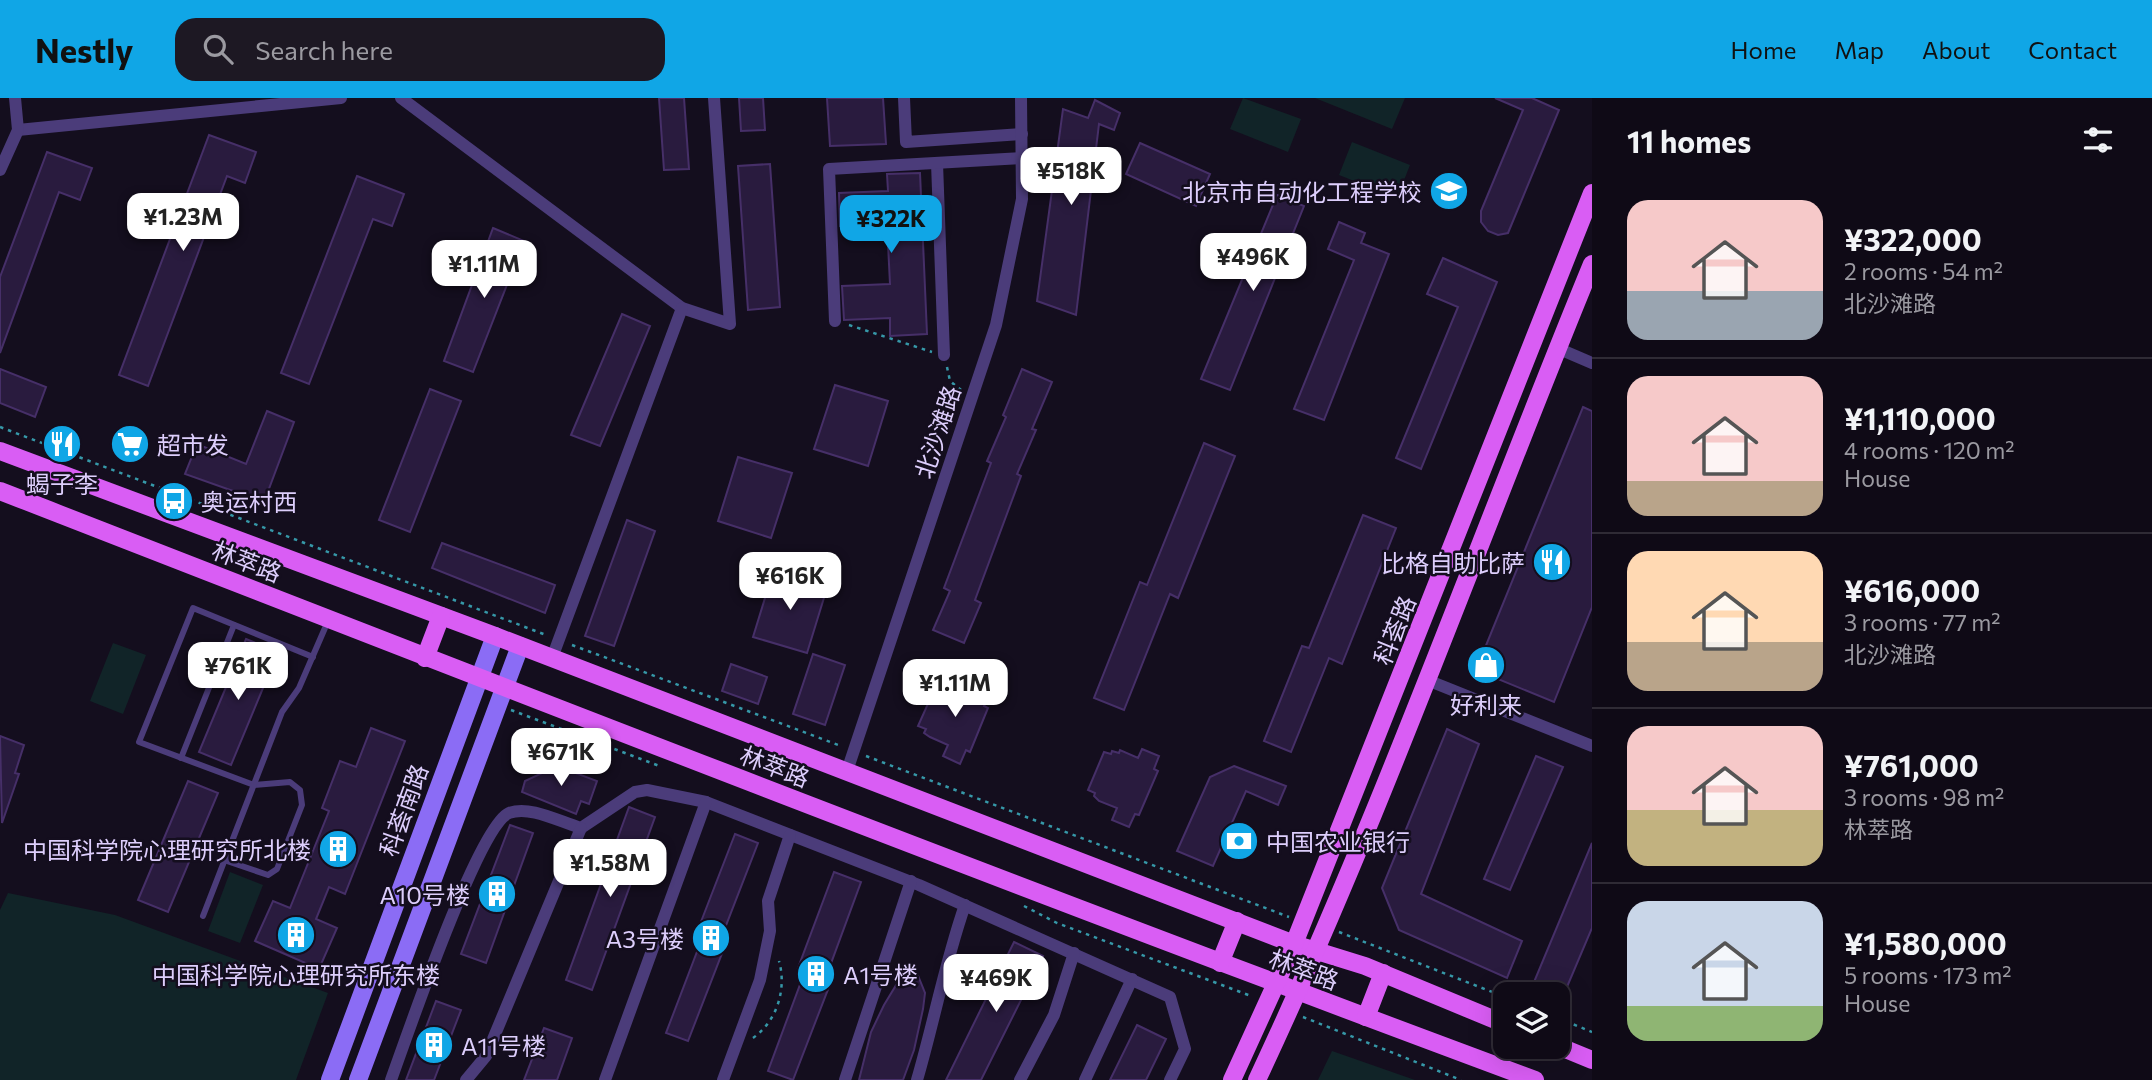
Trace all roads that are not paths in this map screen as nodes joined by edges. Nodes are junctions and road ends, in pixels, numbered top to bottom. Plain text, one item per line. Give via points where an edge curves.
1 (15, 98) edge
2 (341, 98) edge
3 (401, 98) edge
4 (714, 98) edge
5 (904, 98) edge
6 (1021, 98) edge
7 (1022, 134) junction
8 (0, 135) edge
9 (15, 135) junction
10 (1022, 158) junction
11 (937, 163) junction
12 (0, 170) edge
13 (1592, 194) edge
14 (1592, 264) edge
15 (681, 308) junction
16 (835, 321) road end
17 (1558, 348) junction
18 (944, 355) road end
19 (1592, 363) edge
20 (0, 451) edge
21 (0, 491) edge
22 (441, 616) junction
23 (329, 620) junction
24 (233, 625) junction
25 (495, 636) junction
26 (520, 646) junction
27 (313, 657) junction
28 (425, 658) junction
29 (552, 658) junction
30 (478, 678) junction
31 (1427, 680) junction
32 (502, 688) junction
33 (1592, 746) edge
34 (181, 758) junction
35 (847, 771) junction
36 (254, 785) junction
37 (706, 803) junction
38 (581, 828) junction
39 (790, 835) junction
40 (225, 860) junction
41 (911, 881) junction
42 (965, 905) junction
43 (203, 916) dead end
44 (1237, 921) junction
45 (1294, 944) junction
46 (1316, 949) junction
47 (1074, 953) junction
48 (1220, 963) junction
49 (1383, 973) junction
50 (1132, 979) junction
51 (1277, 985) junction
52 (1298, 993) junction
53 (1366, 1017) junction
54 (1493, 1019) edge
55 (1570, 1051) edge
56 (1592, 1060) edge
57 (330, 1080) edge
58 (358, 1080) edge
59 (391, 1080) edge
60 (466, 1080) edge
61 (605, 1080) edge
62 (723, 1080) edge
63 (845, 1080) edge
64 (917, 1080) edge
65 (1020, 1080) edge
66 (1085, 1080) edge
67 (1170, 1080) edge
68 (1232, 1080) edge
69 (1257, 1080) edge
70 (1535, 1080) edge

1 - 9 street
2 - 9 street
3 - 15 street
4 - 15 street via 730,324
5 - 7 street via 906,142
6 - 7 street, 北沙滩路
7 - 10 street, 北沙滩路
8 - 9 street
9 - 12 street
10 - 11 street
10 - 35 street, 北沙滩路 via 1022,199 996,325
11 - 16 street via 829,169
11 - 18 street
13 - 45 main road, 科荟路
14 - 17 main road, 科荟路
15 - 29 street
17 - 19 street
17 - 31 main road, 科荟路
20 - 22 main road, 林萃路
21 - 23 main road, 林萃路
22 - 25 main road, 林萃路
22 - 28 main road
23 - 27 lane
23 - 28 main road, 林萃路
24 - 27 lane
24 - 34 lane
24 - 34 lane via 193,608 139,742
25 - 26 main road, 林萃路
25 - 30 street, 科荟南路
26 - 29 main road, 林萃路
26 - 32 street, 科荟南路
27 - 36 lane via 282,712
28 - 30 main road, 林萃路
29 - 35 main road, 林萃路
30 - 32 main road, 林萃路
30 - 57 street, 科荟南路
31 - 33 street
31 - 46 main road, 科荟路
32 - 48 main road, 林萃路
32 - 58 street, 科荟南路
34 - 36 lane
35 - 44 main road, 林萃路
36 - 40 lane
36 - 40 lane via 290,782 300,790 303,805 277,869 268,875
37 - 38 street via 646,790 635,792
37 - 39 street
37 - 61 street
38 - 59 street via 531,812 516,811 497,822 451,916
38 - 60 street via 486,1056
39 - 41 street
39 - 62 street via 768,901 770,931 760,980
40 - 43 lane
41 - 42 street
41 - 63 street
42 - 47 street
42 - 64 street via 948,952
44 - 45 main road, 林萃路
44 - 48 main road
45 - 46 main road, 林萃路
45 - 51 main road, 科荟路
46 - 49 main road, 林萃路
46 - 52 main road, 科荟路
47 - 50 street
47 - 65 street via 1054,1014
48 - 51 main road, 林萃路
49 - 53 main road
49 - 54 main road, 林萃路
50 - 66 street
50 - 67 street via 1170,997 1185,1049
51 - 52 main road, 林萃路
51 - 68 main road, 科荟路
52 - 53 main road, 林萃路
52 - 69 main road, 科荟路
53 - 70 main road, 林萃路
55 - 56 main road

